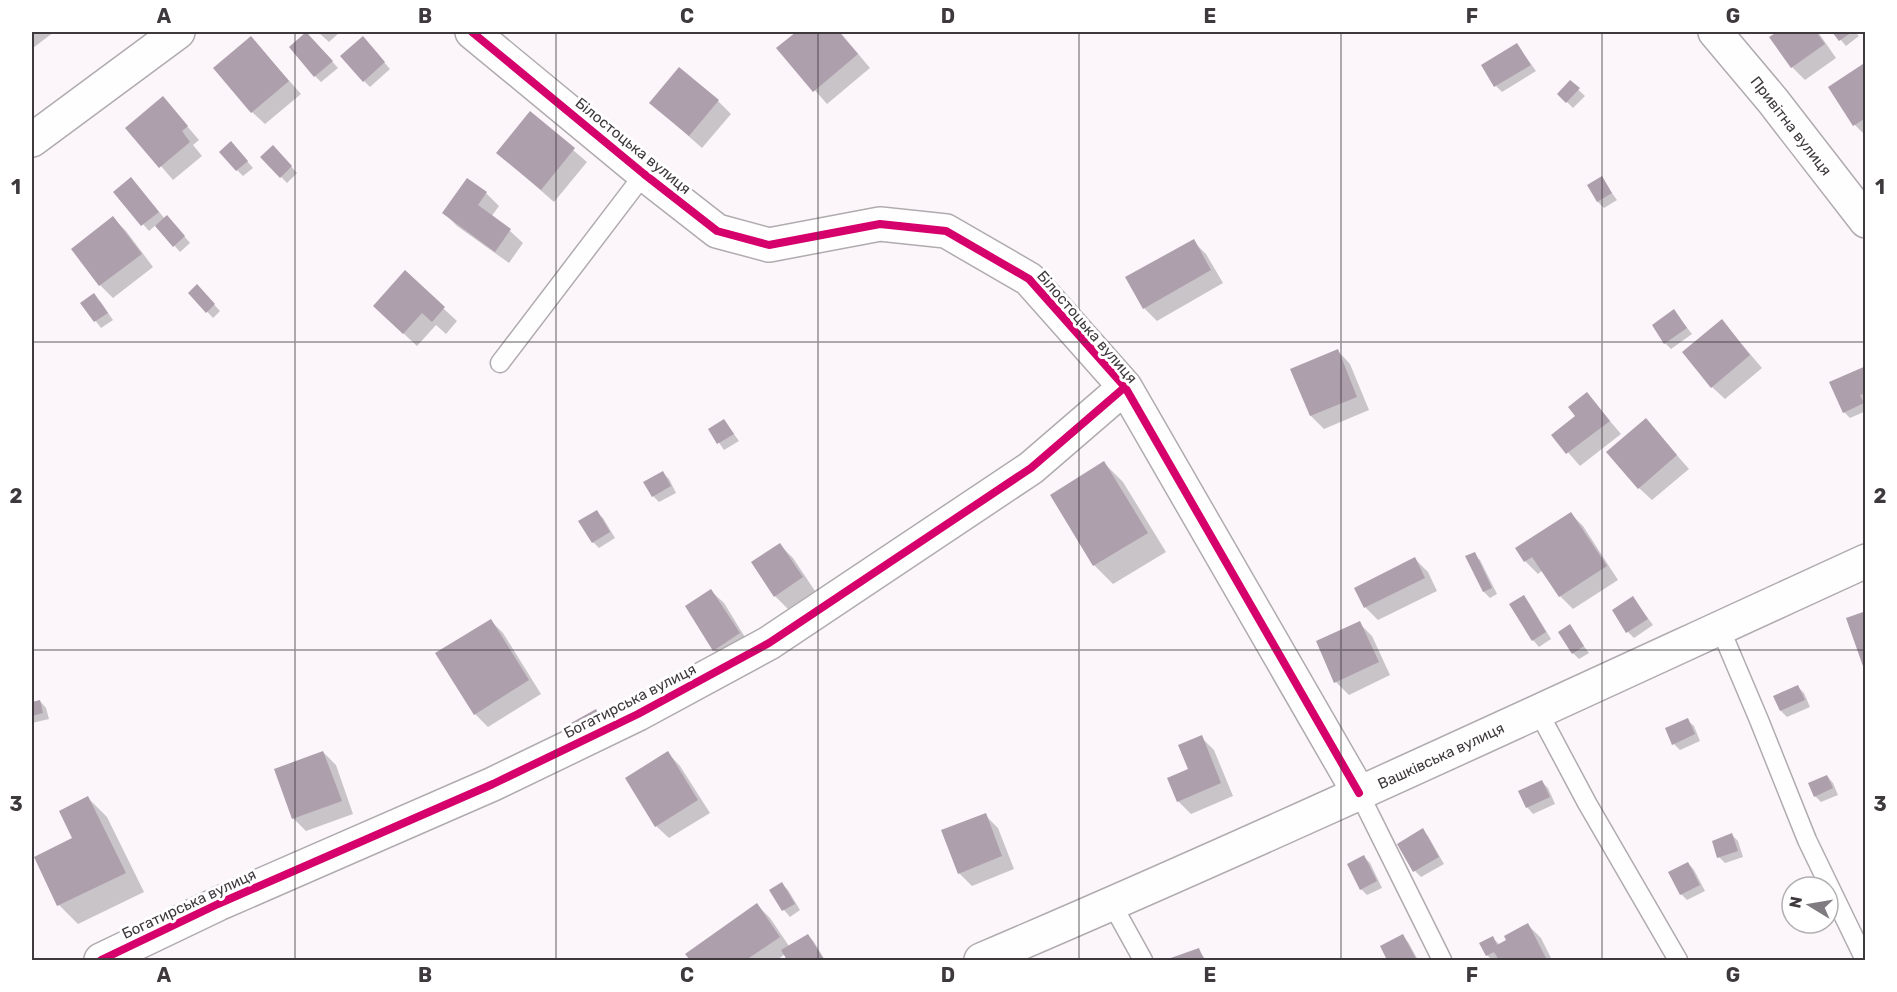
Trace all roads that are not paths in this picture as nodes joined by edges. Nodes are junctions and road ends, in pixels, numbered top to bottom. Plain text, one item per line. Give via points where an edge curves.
1 (178, 32) edge
2 (472, 32) edge
3 (1715, 32) edge
4 (32, 140) edge
5 (644, 174) junction
6 (1866, 221) edge
7 (500, 363) dead end
8 (1125, 387) junction
9 (1866, 561) edge
10 (1720, 628) junction
11 (1538, 711) junction
12 (1359, 793) junction
13 (1112, 904) junction
14 (101, 960) edge
15 (981, 960) edge
16 (1143, 960) edge
17 (1442, 960) edge
18 (1678, 960) edge
19 (1865, 960) edge

1 - 4 street
2 - 5 street, Білостоцька вулиця
3 - 6 street, Привітна вулиця
5 - 7 lane
5 - 8 street, Білостоцька вулиця via 717,231 769,245 880,224 946,231 1029,279
8 - 12 street, Білостоцька вулиця
8 - 14 street, Богатирська вулиця via 1031,468 769,643 638,714 493,784 218,904
9 - 10 street, Вашківська вулиця
10 - 11 street, Вашківська вулиця
10 - 19 lane via 1807,840
11 - 12 street, Вашківська вулиця
11 - 18 lane
12 - 13 street, Вашківська вулиця
12 - 17 lane
13 - 15 street, Вашківська вулиця
13 - 16 lane

